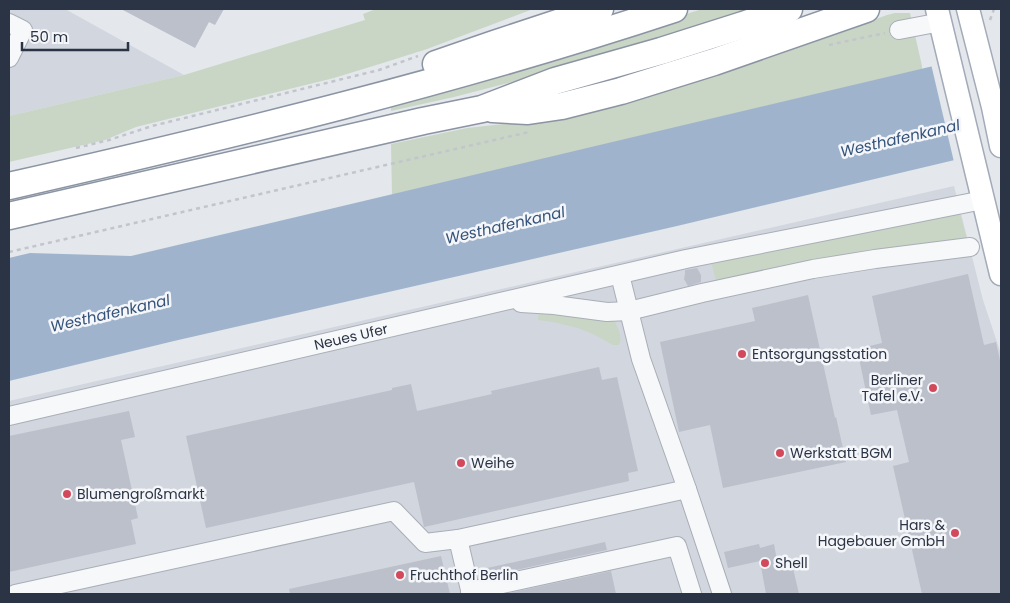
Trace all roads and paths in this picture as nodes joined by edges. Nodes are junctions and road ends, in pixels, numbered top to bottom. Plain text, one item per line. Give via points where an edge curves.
1 (600, 9) edge
2 (674, 9) edge
3 (789, 9) edge
4 (866, 9) edge
5 (968, 9) edge
6 (984, 9) edge
7 (939, 16) edge
8 (9, 23) edge
9 (899, 30) dead end
10 (978, 48) junction
11 (424, 54) dead end
12 (9, 58) edge
13 (355, 102) junction
14 (482, 109) junction
15 (532, 131) dead end
16 (109, 140) dead end
17 (1001, 146) edge
18 (9, 186) edge
19 (992, 198) edge
20 (9, 216) edge
21 (970, 248) dead end
22 (9, 252) edge
23 (1001, 274) edge
24 (620, 275) junction
25 (500, 302) junction
26 (629, 311) junction
27 (9, 416) edge
28 (687, 489) junction
29 (458, 539) junction
30 (471, 593) edge
31 (686, 593) edge
32 (15, 594) edge
33 (722, 594) edge

1 - 13 highway via 379,84
2 - 13 highway via 499,64
3 - 14 highway via 555,81
4 - 14 highway via 621,91 528,111
5 - 10 main road
6 - 10 main road
7 - 9 lane
7 - 19 main road via 974,163
8 - 12 lane via 23,30
10 - 17 main road
11 - 16 path via 379,70 152,126
13 - 18 highway
14 - 20 highway
15 - 22 path
19 - 23 main road
19 - 24 lane, Neues Ufer
21 - 26 lane via 813,269
24 - 25 lane, Neues Ufer
24 - 26 lane
25 - 26 lane via 607,312
25 - 27 lane, Neues Ufer
26 - 28 lane via 641,359
28 - 29 lane
28 - 33 lane
29 - 30 lane
29 - 32 lane via 425,542 394,511
30 - 31 lane via 677,546

